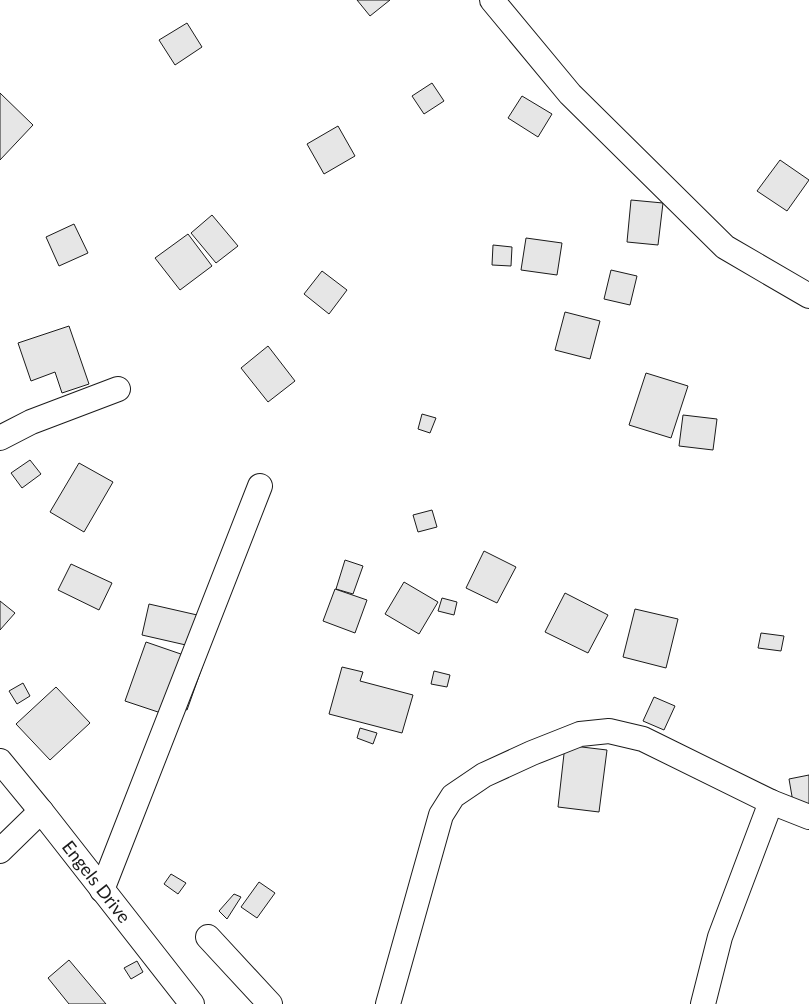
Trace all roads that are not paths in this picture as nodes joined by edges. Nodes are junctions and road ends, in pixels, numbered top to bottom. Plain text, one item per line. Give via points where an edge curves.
1 (492, 0) edge
2 (809, 296) edge
3 (118, 388) dead end
4 (0, 438) edge
5 (260, 486) dead end
6 (0, 761) edge
7 (771, 802) junction
8 (41, 811) junction
9 (809, 817) edge
10 (0, 851) edge
11 (102, 890) junction
12 (208, 937) dead end
13 (192, 1004) edge
14 (270, 1004) edge
15 (388, 1004) edge
16 (703, 1004) edge

1 - 2 street via 570,94 725,247
3 - 4 street via 31,422
5 - 11 street
6 - 8 street, Engels Drive
7 - 9 street
7 - 15 street via 643,739 609,731 580,734 484,774 453,796 441,815
7 - 16 street via 720,937
8 - 10 street
8 - 11 street, Engels Drive
11 - 13 street, Engels Drive
12 - 14 street

